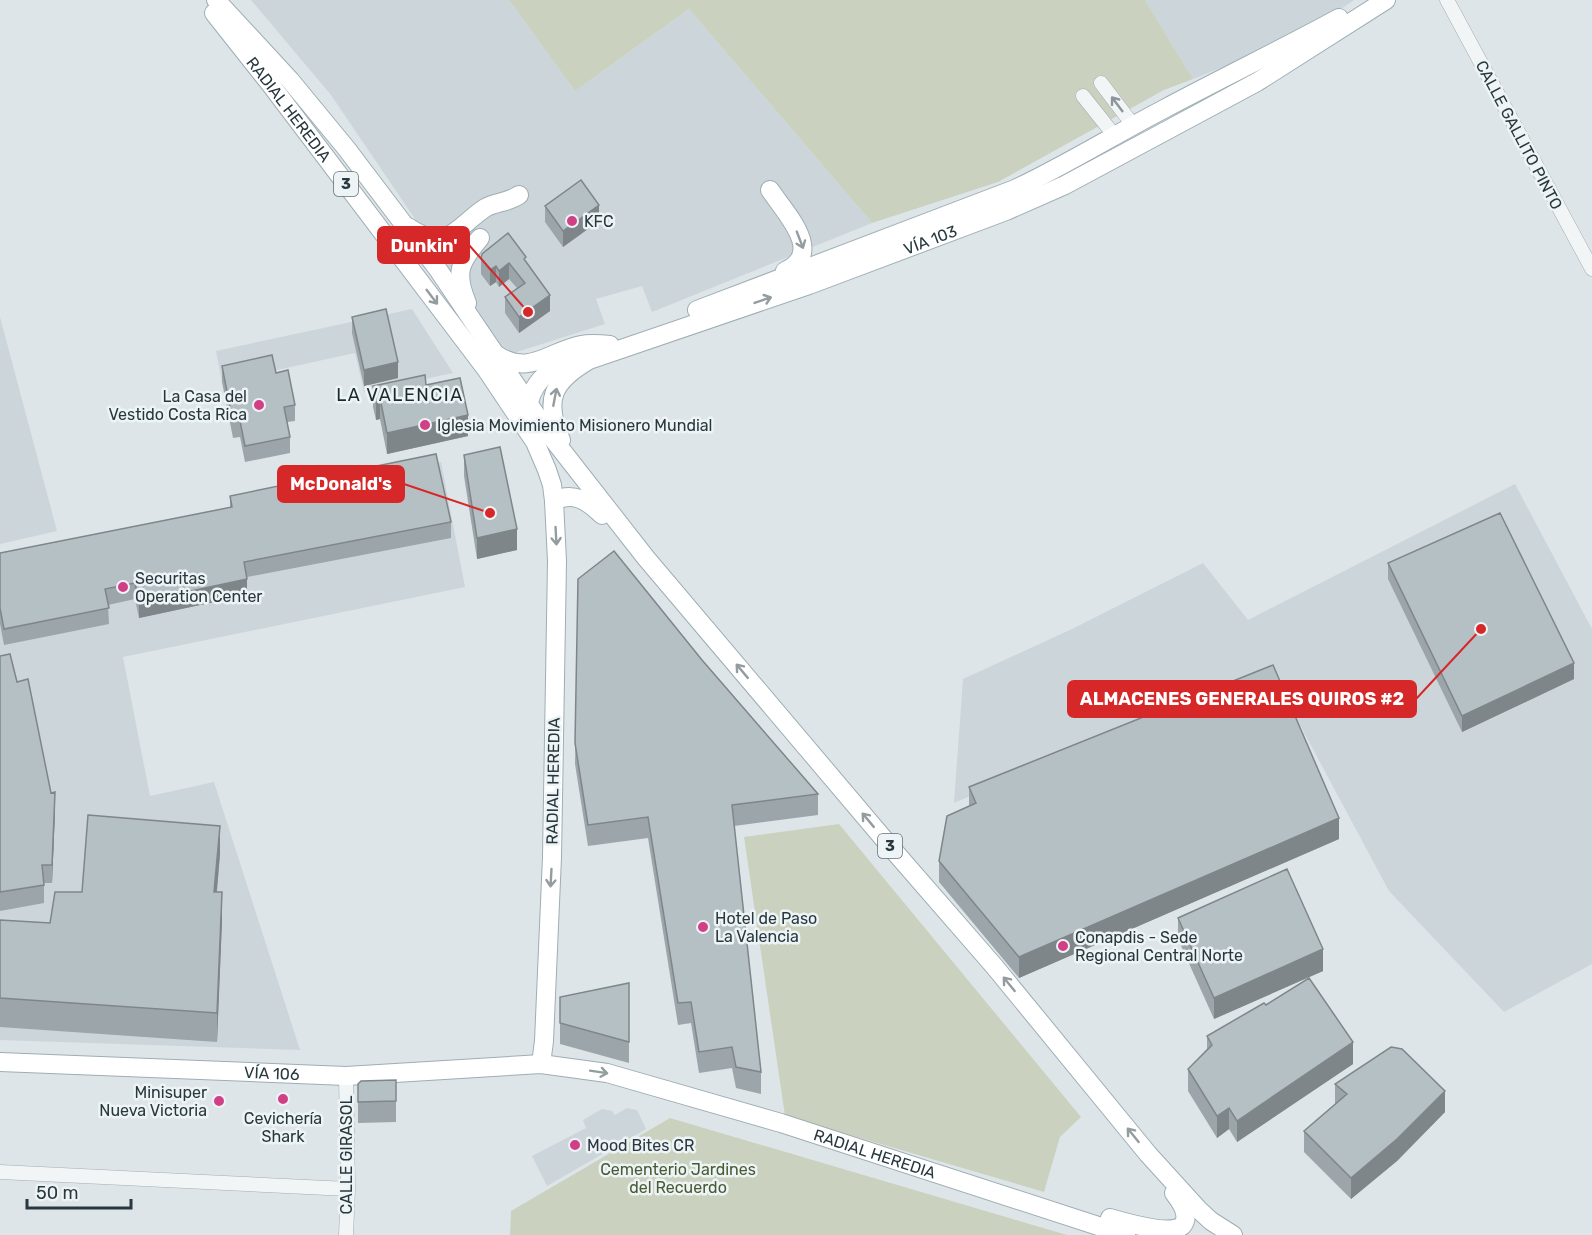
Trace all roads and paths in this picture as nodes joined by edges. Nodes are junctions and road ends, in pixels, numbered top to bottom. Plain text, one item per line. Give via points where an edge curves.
1 (205, 0) edge
2 (216, 0) edge
3 (1371, 0) edge
4 (1386, 0) edge
5 (1447, 0) edge
6 (235, 39) junction
7 (1323, 41) junction
8 (1101, 83) dead end
9 (1083, 96) dead end
10 (1125, 133) junction
11 (770, 190) dead end
12 (519, 195) dead end
13 (400, 221) junction
14 (480, 237) dead end
15 (839, 258) junction
16 (871, 260) junction
17 (437, 268) junction
18 (1592, 269) edge
19 (809, 285) junction
20 (689, 313) junction
21 (478, 330) junction
22 (610, 345) junction
23 (492, 352) junction
24 (528, 405) junction
25 (535, 442) junction
26 (591, 487) junction
27 (554, 501) junction
28 (646, 558) junction
29 (0, 1062) edge
30 (541, 1064) junction
31 (346, 1076) junction
32 (791, 1127) junction
33 (1148, 1154) junction
34 (0, 1172) edge
35 (348, 1189) junction
36 (346, 1235) edge
37 (1126, 1235) edge
38 (1233, 1235) edge

1 - 6 main road, RADIAL HEREDIA / 3
2 - 13 main road, RADIAL HEREDIA / 3 via 290,80
3 - 10 main road, VÍA 103
4 - 7 main road, VÍA 103
5 - 18 street, CALLE GALLITO PINTO
6 - 17 main road via 312,121 419,262
6 -> 25 main road, RADIAL HEREDIA / 3 via 486,369
7 - 10 main road via 1211,96 1141,136
7 - 16 main road, VÍA 103 via 1257,82 1065,184 997,215
10 -> 8 street
9 - 10 street
10 - 15 main road, VÍA 103 via 1015,189
10 - 16 main road via 1116,150 1032,192 897,243
11 -> 20 main road via 803,242 799,263
12 - 13 main road via 485,208 446,237 426,237
13 - 17 main road, RADIAL HEREDIA / 3
14 - 21 main road via 459,272 462,291
15 - 16 main road
15 - 19 main road via 826,276
15 - 20 main road, VÍA 103
16 - 19 main road, VÍA 103
17 - 21 main road, RADIAL HEREDIA / 3
26 -> 19 main road, VÍA 103 via 563,443 553,418 554,394 564,376 589,360
20 - 22 main road, VÍA 103
21 - 23 main road, RADIAL HEREDIA / 3
22 - 23 main road via 579,345 527,364 507,362
22 - 24 main road, VÍA 103 via 556,365 534,389
23 - 24 main road, RADIAL HEREDIA / 3
24 - 25 main road
24 - 26 main road, RADIAL HEREDIA / 3
25 - 27 main road, RADIAL HEREDIA / 3 via 548,470
26 - 28 main road, RADIAL HEREDIA / 3
27 - 28 main road via 568,497 591,503
27 -> 30 main road, RADIAL HEREDIA / 3 via 557,561 552,857
33 -> 28 main road, RADIAL HEREDIA / 3 via 994,966
29 - 31 main road, VÍA 106
30 - 31 main road, VÍA 106
30 -> 32 main road, RADIAL HEREDIA via 607,1073
31 - 35 street, CALLE GIRASOL
32 - 33 main road via 867,1144 1156,1232 1178,1230 1186,1215 1182,1204
32 - 37 main road, RADIAL HEREDIA
33 - 38 main road, RADIAL HEREDIA / 3 via 1198,1209
34 - 35 street
35 - 36 street, CALLE GIRASOL

